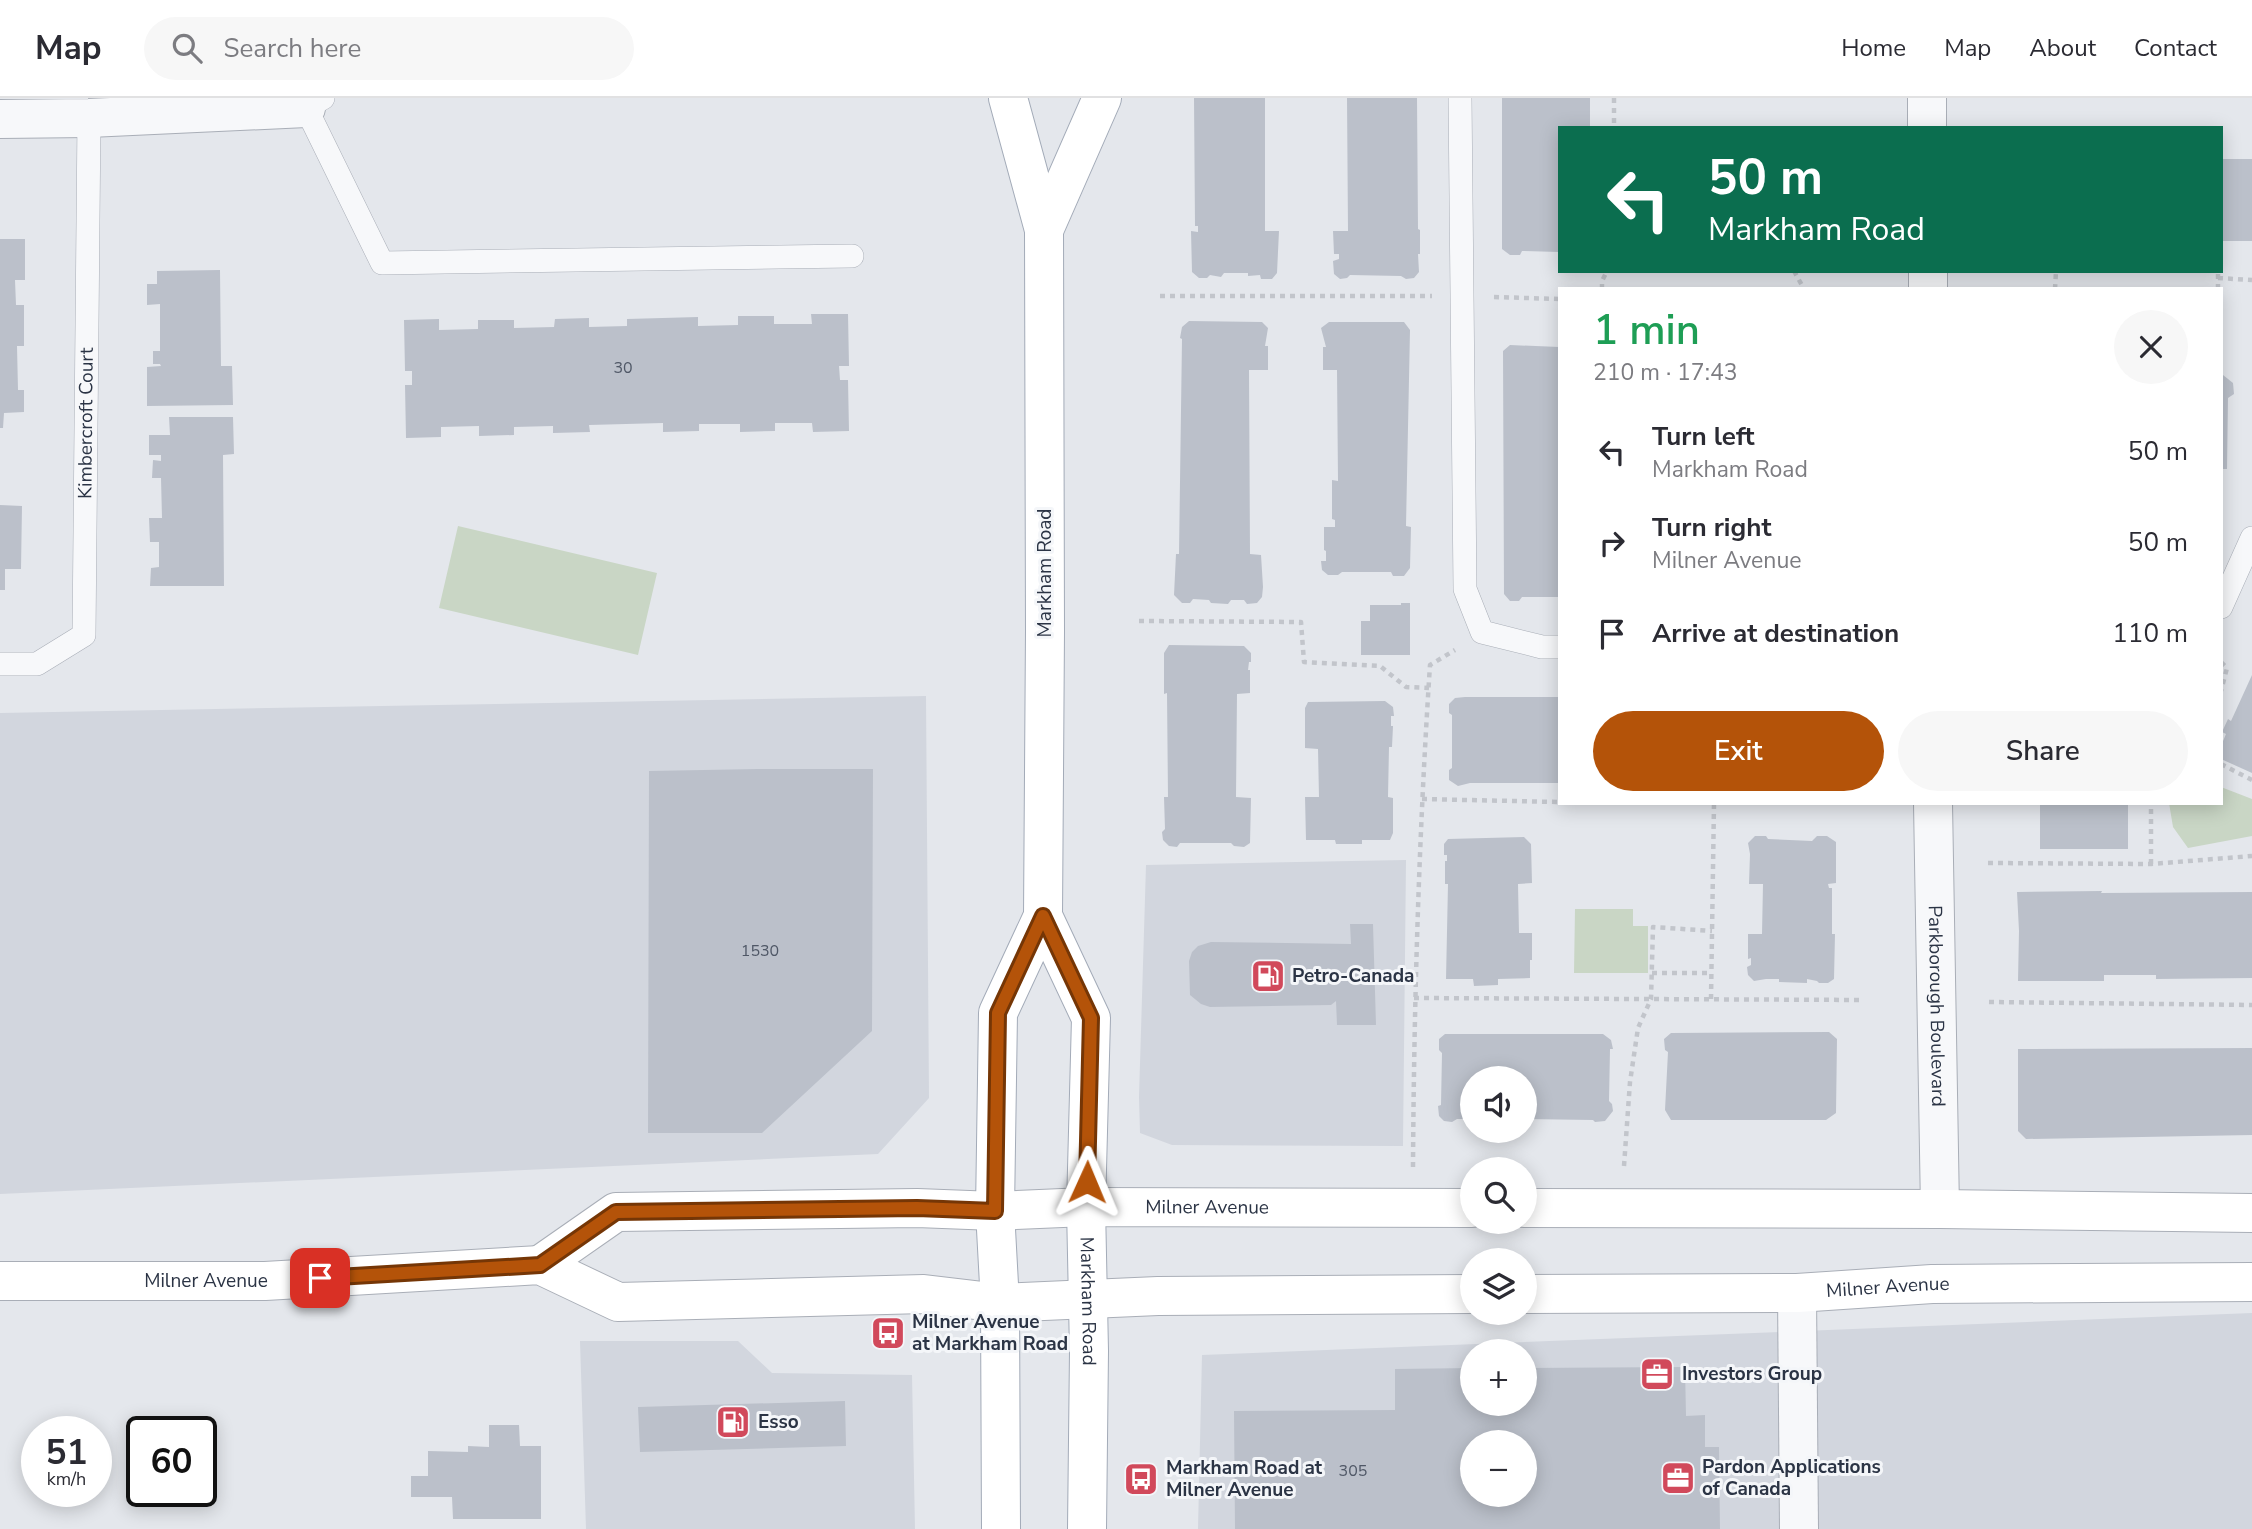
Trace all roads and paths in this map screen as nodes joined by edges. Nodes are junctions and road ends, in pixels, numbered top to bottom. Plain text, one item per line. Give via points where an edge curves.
1 (1009, 98) edge
2 (1102, 98) edge
3 (1460, 98) edge
4 (1614, 98) edge
5 (1927, 98) edge
6 (314, 103) edge
7 (89, 118) junction
8 (0, 119) edge
9 (1614, 126) edge
10 (1927, 126) edge
11 (1044, 230) junction
12 (852, 256) dead end
13 (2218, 273) edge
14 (2218, 278) junction
15 (2252, 280) edge
16 (2218, 287) edge
17 (1160, 296) dead end
18 (1462, 297) junction
19 (1558, 299) edge
20 (2252, 538) edge
21 (2223, 603) edge
22 (1139, 621) dead end
23 (1482, 632) junction
24 (1558, 647) edge
25 (0, 664) edge
26 (2223, 664) edge
27 (2223, 683) edge
28 (1429, 688) junction
29 (2223, 765) edge
30 (2252, 780) edge
31 (1422, 799) junction
32 (1558, 802) edge
33 (1714, 805) edge
34 (1933, 805) edge
35 (2151, 805) edge
36 (2252, 856) edge
37 (1988, 863) dead end
38 (2151, 864) junction
39 (1043, 916) junction
40 (1712, 931) junction
41 (1711, 972) junction
42 (1652, 973) junction
43 (1414, 998) junction
44 (1651, 999) junction
45 (1711, 999) junction
46 (1864, 1000) dead end
47 (1989, 1002) dead end
48 (2252, 1005) edge
49 (1624, 1166) dead end
50 (1413, 1167) dead end
51 (1086, 1207) junction
52 (1460, 1208) edge
53 (1537, 1208) edge
54 (1940, 1209) junction
55 (995, 1211) junction
56 (2252, 1213) edge
57 (540, 1265) junction
58 (0, 1281) edge
59 (2252, 1282) edge
60 (1797, 1293) junction
61 (1460, 1294) edge
62 (1537, 1294) edge
63 (1086, 1298) junction
64 (1000, 1303) junction
65 (1001, 1529) edge
66 (1087, 1529) edge
67 (1799, 1529) edge

1 - 11 main road, Markham Road
2 - 11 main road, Markham Road
3 - 18 lane
4 - 9 path
5 - 10 street
6 - 7 street
6 - 12 lane via 382,263
7 - 8 street
7 - 25 lane, Kimbercroft Court via 84,635 37,664
11 - 39 main road, Markham Road
13 - 14 path
14 - 15 path
14 - 16 path
17 - 18 path
18 - 19 path
18 - 23 lane via 1465,589
20 - 21 lane
22 - 28 path via 1301,622 1304,662 1380,666 1406,687
23 - 24 lane
23 - 28 path via 1430,665
26 - 27 path via 2227,668
28 - 31 path
29 - 30 path
31 - 32 path
31 - 43 path
33 - 40 path
34 - 54 street, Parkborough Boulevard
35 - 38 path
36 - 38 path
37 - 38 path
39 - 51 main road, Markham Road via 1091,1018
39 - 55 main road, Markham Road via 998,1013
40 - 41 path
40 - 42 path via 1653,927
41 - 42 path
41 - 45 path
42 - 44 path
43 - 44 path
43 - 50 path
44 - 45 path
44 - 49 path via 1638,1028
45 - 46 path
47 - 48 path
51 - 52 main road, Milner Avenue
51 - 55 main road, Milner Avenue
51 - 63 main road, Markham Road
53 - 54 main road
54 - 56 main road
55 - 57 main road, Milner Avenue via 616,1212
55 - 64 main road, Markham Road
57 - 58 main road, Milner Avenue via 265,1281
57 - 64 main road, Milner Avenue via 618,1302 924,1294
59 - 60 main road, Milner Avenue via 1932,1284
60 - 62 main road, Milner Avenue
60 - 67 street
61 - 63 main road, Milner Avenue
63 - 64 main road, Milner Avenue
63 - 66 main road, Markham Road
64 - 65 main road, Markham Road

